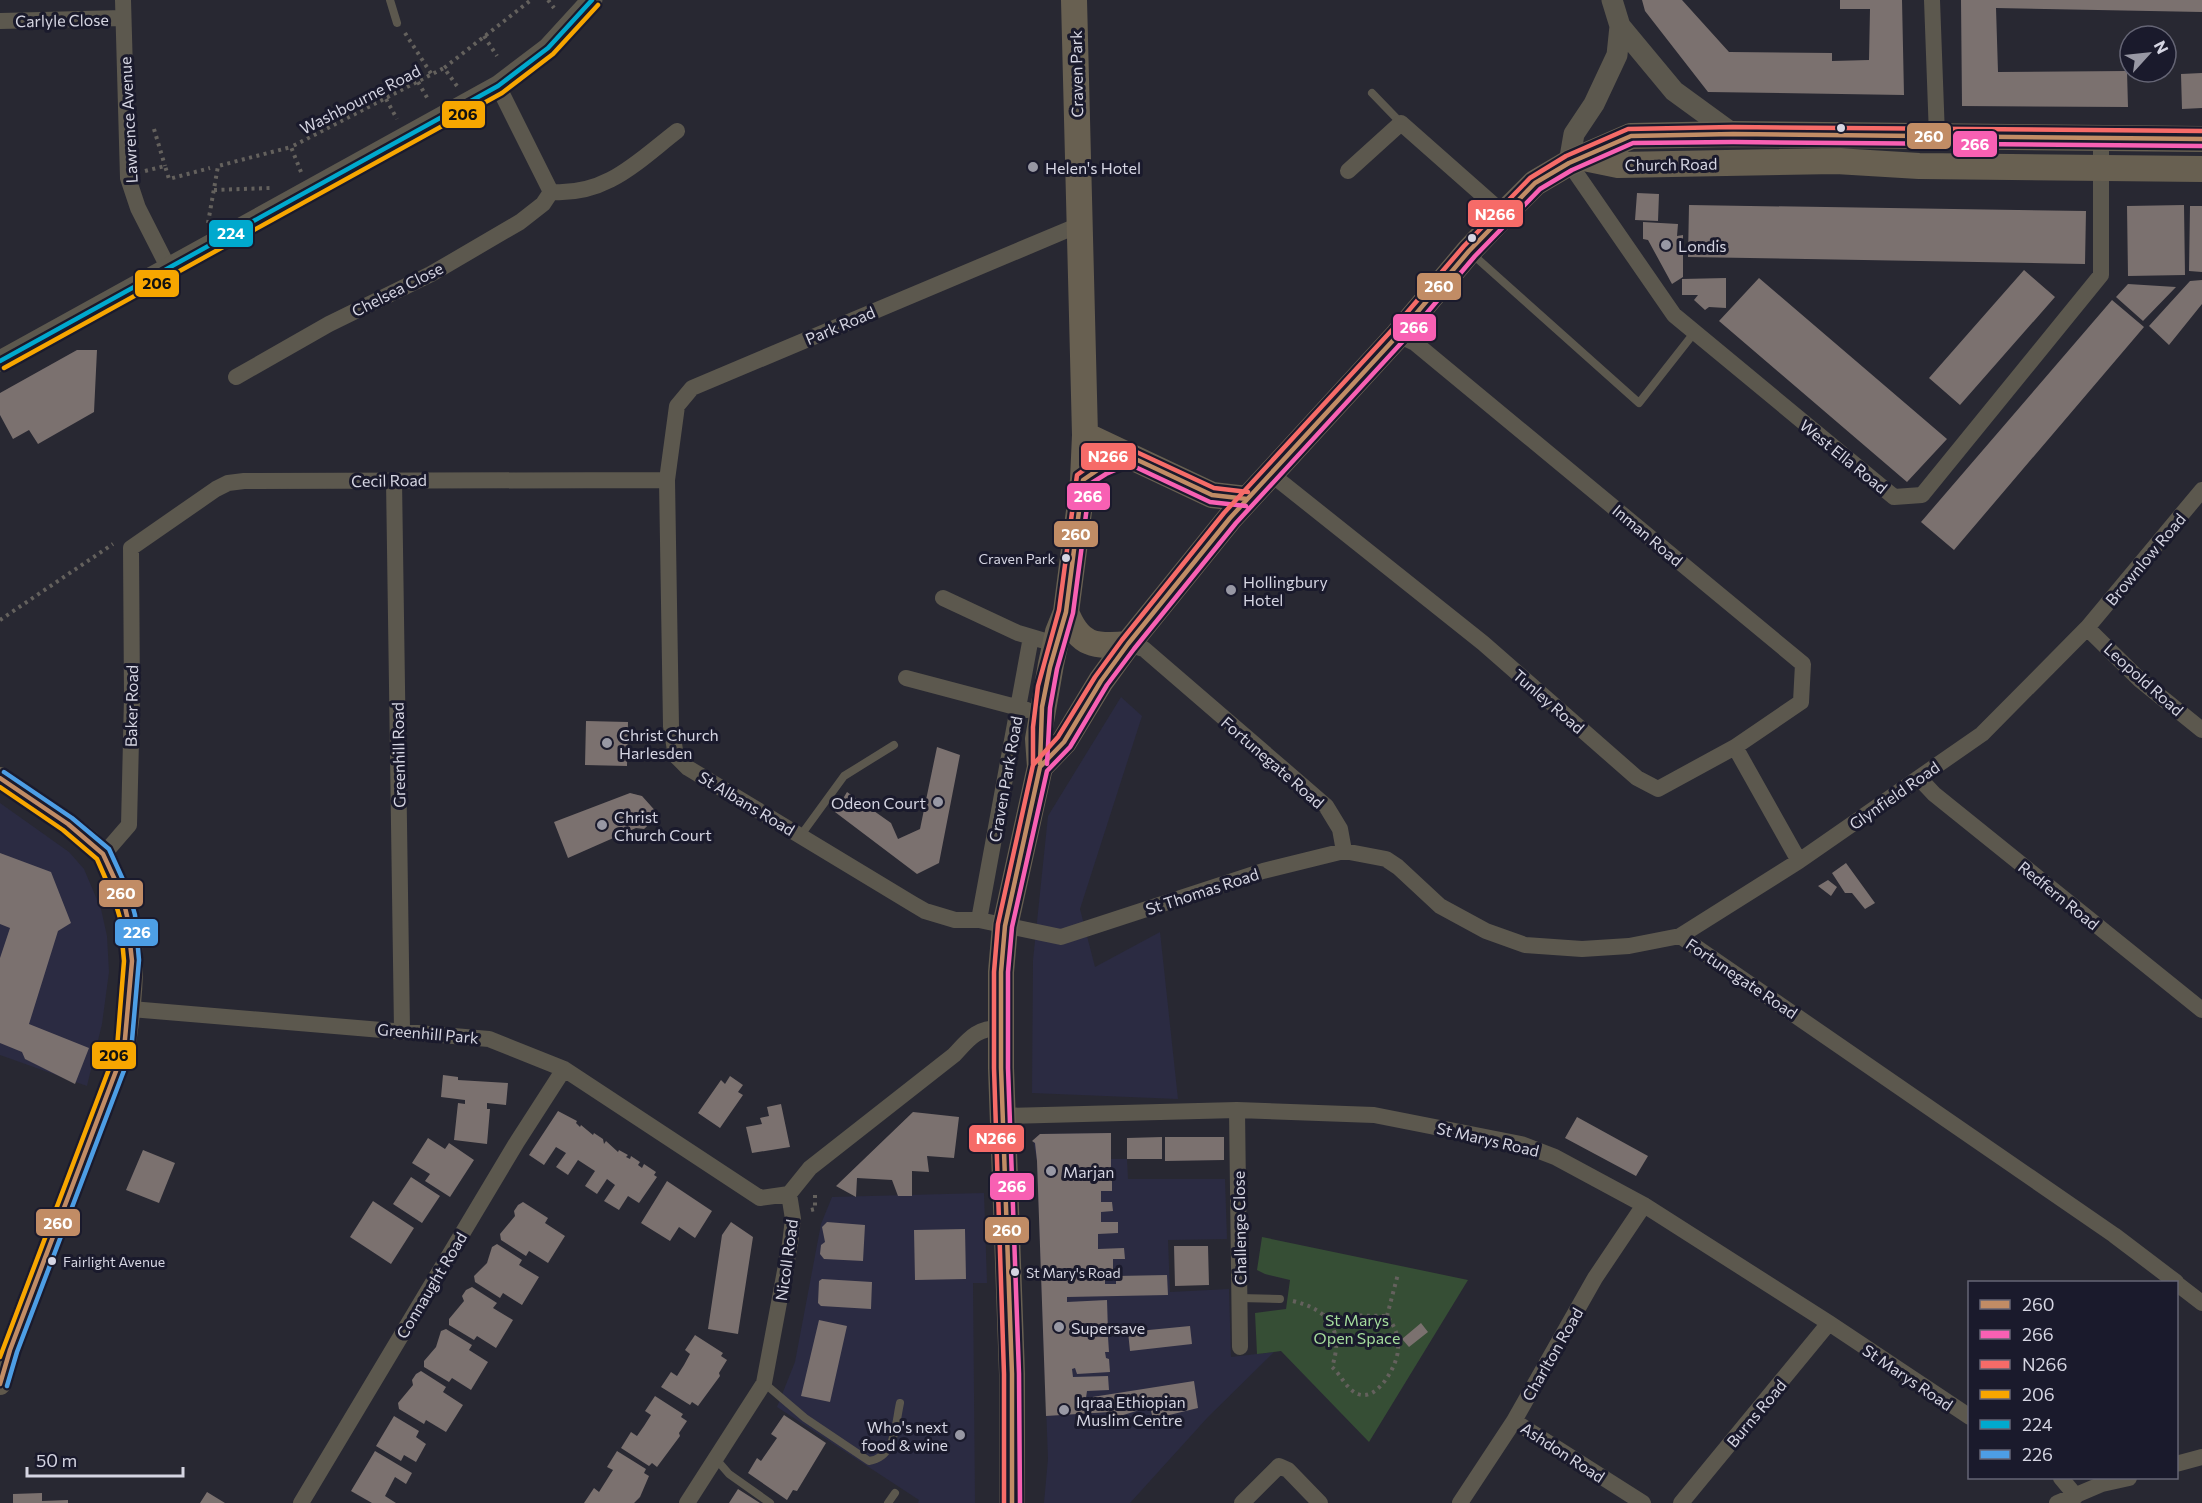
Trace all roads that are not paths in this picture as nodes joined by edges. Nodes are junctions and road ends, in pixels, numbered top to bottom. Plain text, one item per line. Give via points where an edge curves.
1 (123, 0) edge
2 (390, 0) edge
3 (592, 0) edge
4 (1074, 0) edge
5 (1612, 0) edge
6 (1932, 0) edge
7 (123, 18) junction
8 (0, 21) edge
9 (397, 23) road end
10 (1620, 26) junction
11 (498, 86) junction
12 (1372, 93) dead end
13 (1401, 123) junction
14 (677, 131) dead end
15 (1732, 134) junction
16 (1937, 136) junction
17 (2101, 138) junction
18 (2202, 139) edge
19 (1576, 161) junction
20 (2101, 167) junction
21 (2202, 169) edge
22 (1348, 171) dead end
23 (552, 192) junction
24 (1504, 214) junction
25 (1079, 225) junction
26 (1469, 251) junction
27 (168, 267) junction
28 (1694, 333) junction
29 (1398, 335) junction
30 (0, 361) edge
31 (236, 377) dead end
32 (1085, 435) junction
33 (1128, 456) junction
34 (1271, 474) junction
35 (394, 480) junction
36 (667, 480) junction
37 (1083, 480) junction
38 (2202, 490) edge
39 (1212, 495) junction
40 (1247, 499) junction
41 (1221, 532) junction
42 (131, 548) joint
43 (943, 598) dead end
44 (1066, 612) junction
45 (2087, 628) junction
46 (1031, 638) junction
47 (1055, 644) junction
48 (1128, 644) junction
49 (906, 678) dead end
50 (1018, 708) junction
51 (1043, 714) junction
52 (2202, 730) edge
53 (894, 745) dead end
54 (1735, 747) junction
55 (1040, 767) junction
56 (0, 778) edge
57 (1919, 778) junction
58 (801, 835) junction
59 (1344, 851) junction
60 (103, 855) junction
61 (1799, 861) junction
62 (979, 920) junction
63 (1005, 926) junction
64 (1680, 936) junction
65 (1061, 937) joint
66 (131, 1009) junction
67 (2202, 1010) edge
68 (1000, 1028) junction
69 (402, 1030) junction
70 (564, 1069) junction
71 (1237, 1110) junction
72 (1003, 1116) junction
73 (789, 1194) junction
74 (1644, 1204) junction
75 (2173, 1281) edge
76 (2178, 1285) edge
77 (1240, 1298) junction
78 (1284, 1299) road end
79 (2202, 1303) edge
80 (1829, 1323) junction
81 (1240, 1347) dead end
82 (764, 1383) junction
83 (0, 1384) edge
84 (900, 1403) dead end
85 (1968, 1417) edge
86 (1514, 1420) junction
87 (2202, 1457) edge
88 (716, 1459) junction
89 (2178, 1463) edge
90 (2062, 1479) edge
91 (2124, 1479) edge
92 (894, 1493) dead end
93 (2075, 1499) edge
94 (301, 1503) edge
95 (687, 1503) edge
96 (770, 1503) edge
97 (888, 1503) edge
98 (1012, 1503) edge
99 (1242, 1503) edge
100 (1320, 1503) edge
101 (1460, 1503) edge
102 (1643, 1503) edge
103 (1681, 1503) edge
104 (2057, 1503) edge

1 - 7 street, Lawrence Avenue
2 - 9 lane
3 - 11 street via 548,48
4 - 25 main road, Craven Park
5 - 10 street
6 - 16 street
7 - 8 street, Carlyle Close
7 - 27 street, Lawrence Avenue via 128,178 138,208
10 - 15 street via 1674,91
10 - 19 street via 1617,55 1594,104 1574,134
11 - 23 street
11 - 27 street
12 - 13 lane
13 - 22 street
13 - 24 street
14 - 23 street via 613,181 572,193
15 - 16 main road, Church Road
15 - 19 main road, Church Road via 1631,136
16 - 17 main road, Church Road
17 - 18 main road, Church Road
17 - 20 street, West Ella Road
19 - 20 main road, Church Road via 1618,165 1836,161 1919,166
19 - 24 main road via 1535,183
19 - 28 street, West Ella Road via 1674,315
20 - 21 main road, Church Road
20 - 28 street, West Ella Road via 2101,275 1922,495 1894,497
23 - 31 street, Chelsea Close via 520,222
24 - 26 main road
25 - 32 main road, Craven Park
25 - 36 street, Park Road via 692,388 677,406
26 - 28 lane via 1639,403
26 - 29 main road
27 - 30 street
29 - 34 main road
29 - 54 street, Inman Road via 1415,343 1803,664 1801,702
32 - 33 main road
32 - 37 main road, Craven Park
33 - 37 main road
33 - 39 main road
34 - 40 main road
34 - 54 street, Tunley Road via 1483,643 1637,778 1658,789
35 - 36 street, Cecil Road
35 - 42 street, Cecil Road via 228,483
35 - 69 street, Greenhill Road
36 - 58 street, St Albans Road via 671,718 676,756 688,768
37 - 44 main road, Craven Park
38 - 45 street, Brownlow Road
39 - 40 main road
39 - 41 main road
40 - 41 main road
41 - 48 main road
42 - 60 street, Baker Road via 129,825
43 - 46 street
44 - 47 main road, Craven Park Road
44 - 48 main road via 1081,638 1106,646
45 - 52 street, Leopold Road via 2140,680
45 - 57 street, Glynfield Road via 1982,734
46 - 47 street
46 - 50 street, Craven Park Road
47 - 51 main road, Craven Park Road
48 - 55 main road, Craven Park Road via 1064,742
48 - 59 street, Fortunegate Road via 1144,650 1326,806 1340,830
49 - 50 street
50 - 51 street
50 - 62 street, Craven Park Road
51 - 55 main road, Craven Park Road via 1038,739
53 - 58 lane via 844,776
54 - 61 street
55 - 63 main road, Craven Park Road
56 - 60 main road
57 - 61 street, Glynfield Road
57 - 67 street, Redfern Road
58 - 62 street, St Albans Road via 925,911 956,920
59 - 64 street, Fortunegate Road via 1386,859 1440,906 1485,931 1525,945 1582,949 1629,946
59 - 65 street, St Thomas Road via 1263,871
60 - 66 main road via 121,890 130,926
61 - 64 street, Glynfield Road
62 - 63 street, St Albans Road
63 - 65 street, St Albans Road
63 - 68 main road, Craven Park Road
64 - 75 street, Fortunegate Road via 2114,1235
66 - 69 street, Greenhill Park
66 - 83 main road via 124,1050
68 - 72 main road, Craven Park Road
68 - 73 street, Nicoll Road via 985,1028 973,1036 810,1168
69 - 70 street, Greenhill Park via 489,1038
70 - 73 street, Greenhill Park via 760,1198
70 - 94 street, Connaught Road
71 - 72 street, St Marys Road
71 - 74 street, St Marys Road via 1374,1116 1521,1144 1555,1156
71 - 77 street, Challenge Close
72 - 98 main road, Craven Park Road
73 - 82 street, Nicoll Road via 793,1219 790,1244
74 - 80 street, St Marys Road
74 - 86 street, Charlton Road via 1595,1278
76 - 79 street, Fortunegate Road
77 - 78 lane
77 - 81 street, Challenge Close
80 - 85 street, St Marys Road
80 - 103 street, Burns Road
82 - 84 lane via 805,1418 869,1461 880,1459 889,1451
82 - 88 street, Nicoll Road
86 - 101 street, Charlton Road
86 - 102 street, Ashdon Road
87 - 89 street
88 - 95 street, Nicoll Road
88 - 96 lane via 729,1474
90 - 93 street
91 - 93 street via 2102,1484
92 - 97 lane
93 - 104 street
99 - 100 street via 1279,1466 1288,1470

